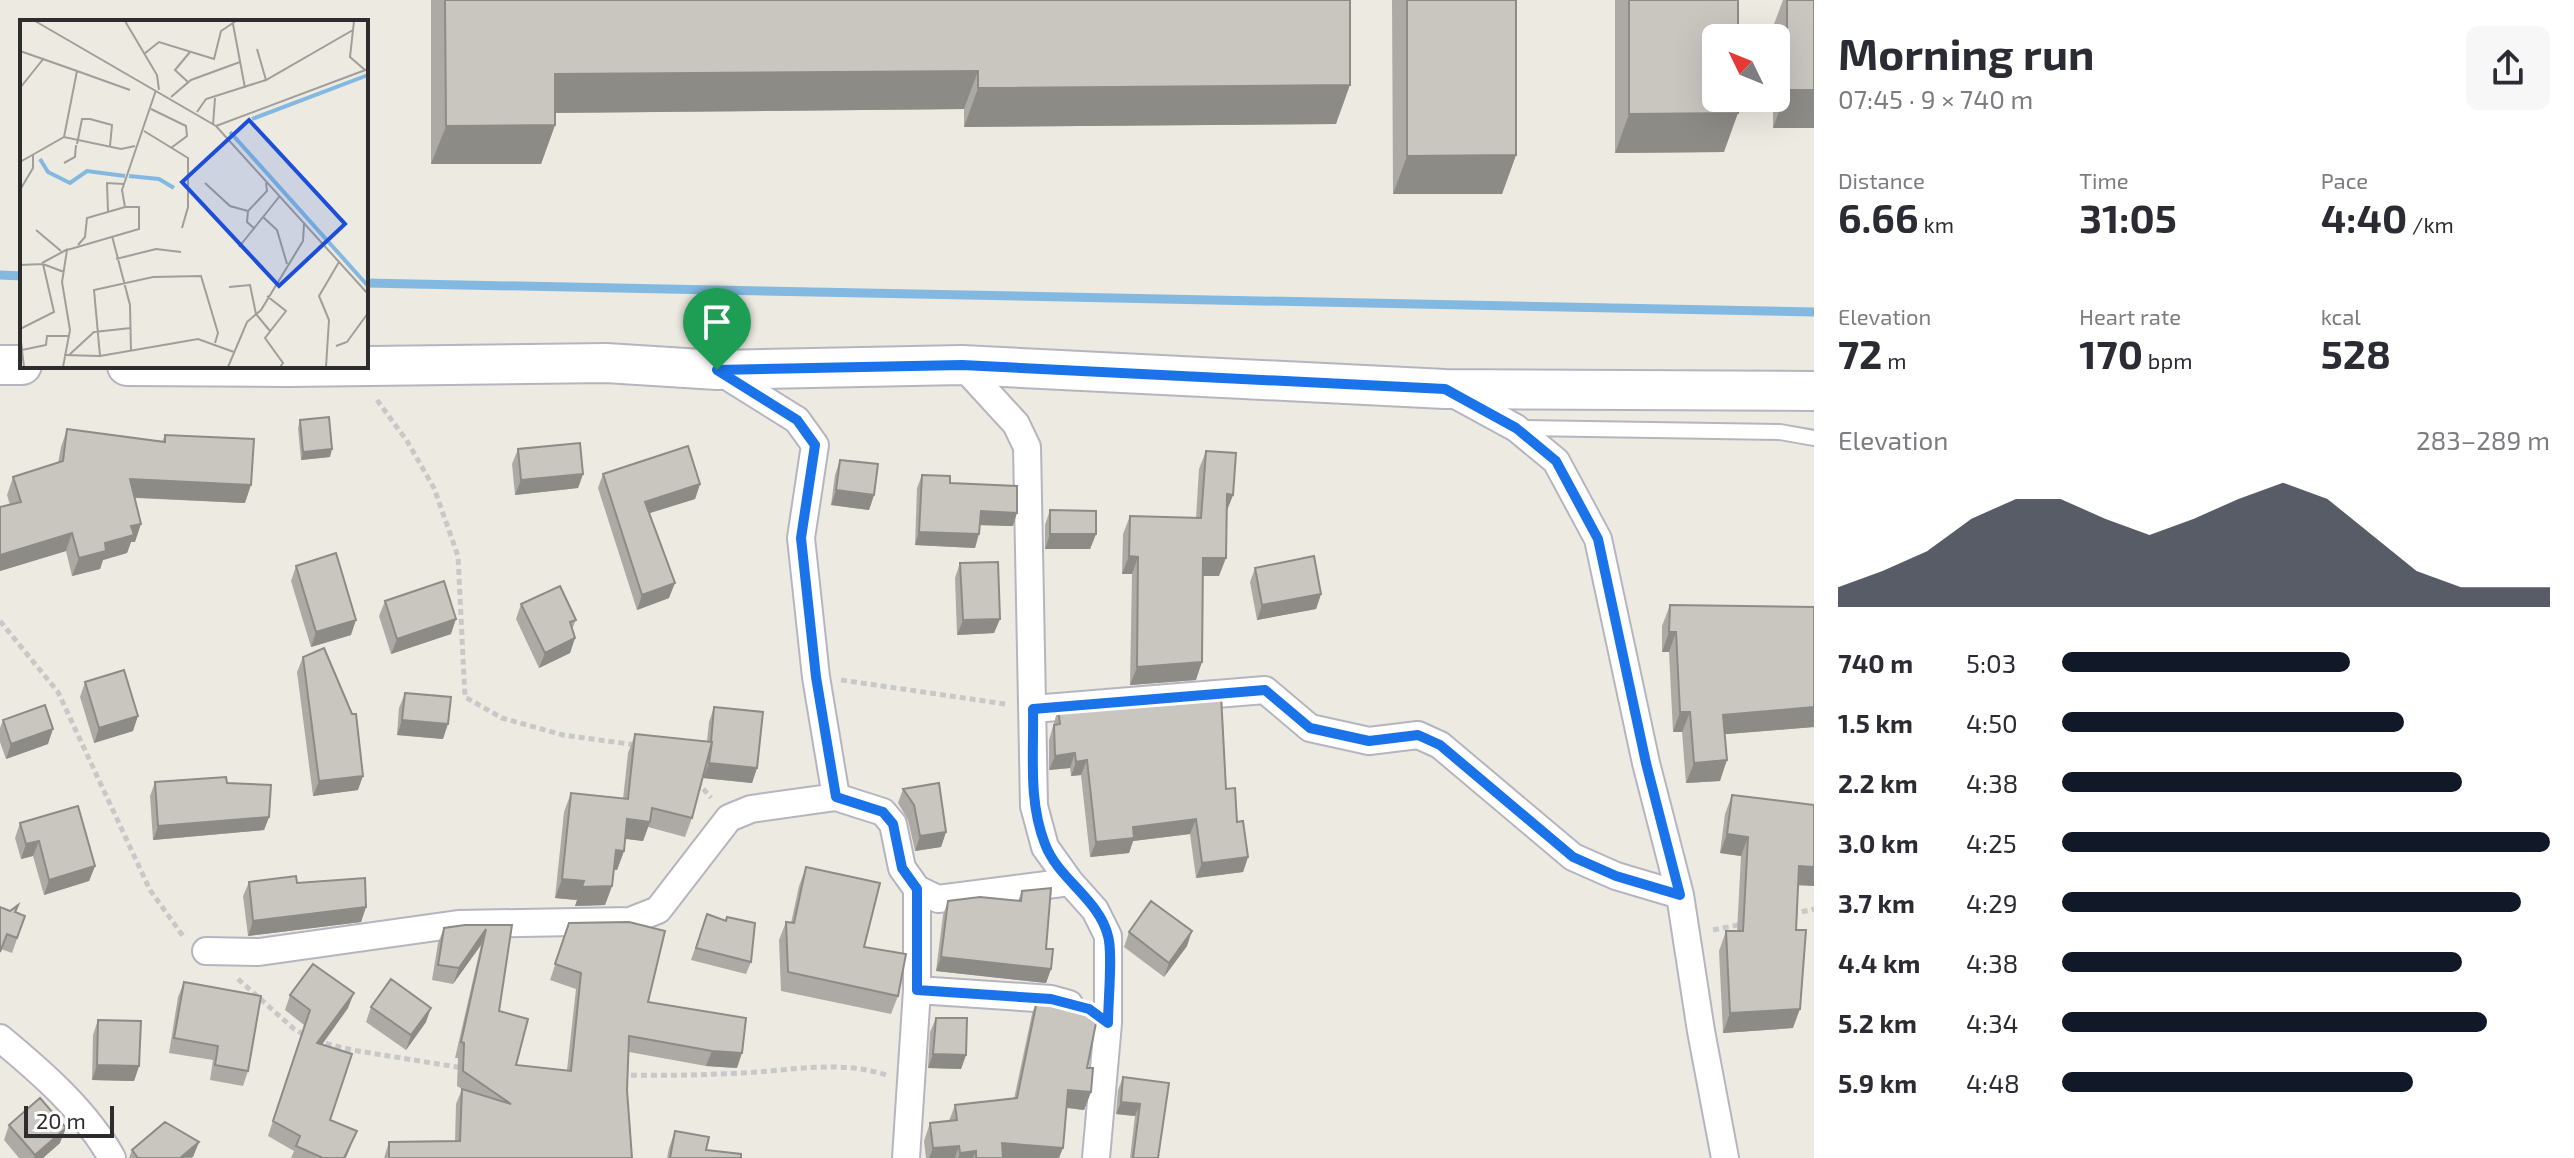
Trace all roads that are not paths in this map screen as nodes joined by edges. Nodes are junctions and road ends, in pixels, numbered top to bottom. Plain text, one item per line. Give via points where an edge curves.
1 (962, 365) junction
2 (368, 367) edge
3 (717, 370) junction
4 (1445, 389) junction
5 (1814, 391) edge
6 (1516, 428) junction
7 (1814, 438) edge
8 (1033, 709) junction
9 (836, 797) junction
10 (1070, 882) junction
11 (917, 889) junction
12 (1680, 895) junction
13 (206, 951) dead end
14 (917, 990) junction
15 (1108, 1023) junction
16 (0, 1038) edge
17 (112, 1158) edge
18 (906, 1158) edge
19 (1096, 1158) edge
20 (1725, 1158) edge

1 - 3 main road
1 - 4 main road
1 - 8 street via 1016,424 1027,447
2 - 3 main road via 606,363
3 - 9 street via 797,420 815,445 801,538
4 - 5 main road
4 - 6 street
6 - 7 lane via 1780,432
6 - 12 street via 1556,461 1598,539
8 - 10 street via 1034,806 1045,847
8 - 12 street via 1265,690 1310,728 1369,741 1418,735 1440,745 1573,857
9 - 11 street via 883,812 893,824 902,868
9 - 13 street via 751,809 729,818 658,910 630,921 458,924 259,952
10 - 11 street via 938,899
10 - 15 street via 1095,910 1108,936
11 - 14 street
12 - 20 street
14 - 15 street via 1051,999 1089,1009
14 - 18 street
15 - 19 street
16 - 17 street via 44,1075

